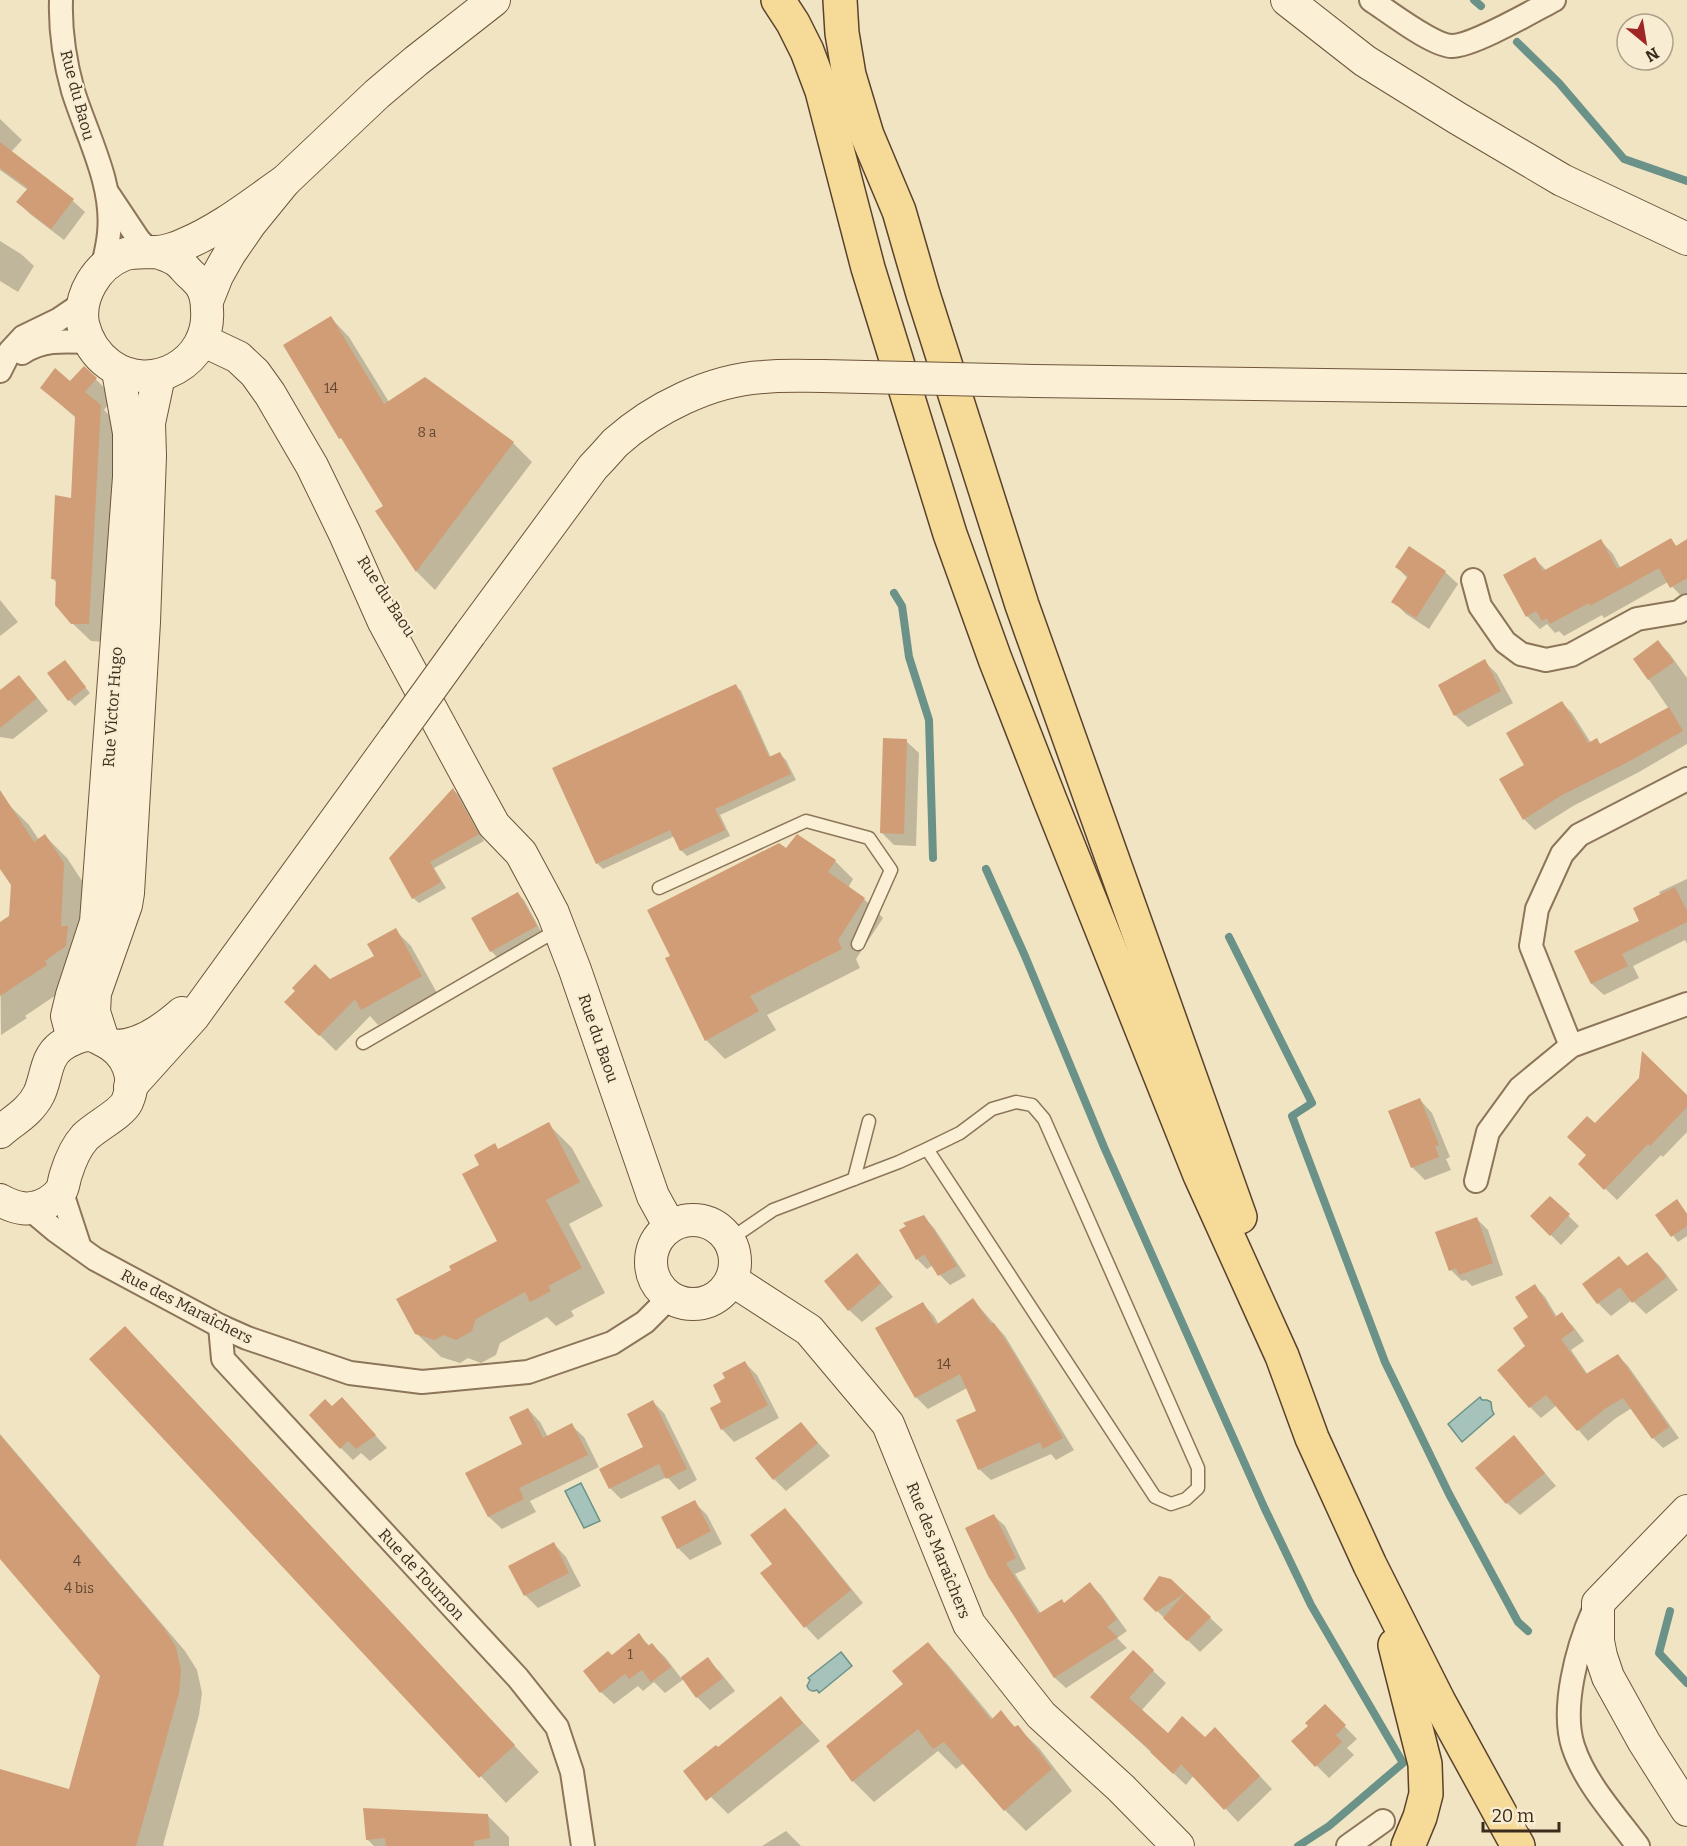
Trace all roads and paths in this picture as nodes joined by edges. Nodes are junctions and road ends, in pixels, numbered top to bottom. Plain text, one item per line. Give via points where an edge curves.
1 (61, 0) edge
2 (778, 0) edge
3 (840, 0) edge
4 (1287, 0) edge
5 (1371, 0) edge
6 (1554, 0) edge
7 (492, 4) edge
8 (285, 181) junction
9 (105, 189) junction
10 (1687, 239) edge
11 (154, 252) junction
12 (102, 269) junction
13 (207, 301) junction
14 (83, 303) junction
15 (202, 340) junction
16 (89, 342) junction
17 (2, 369) edge
18 (118, 371) junction
19 (159, 376) junction
20 (1687, 390) edge
21 (1473, 580) dead end
22 (1687, 606) edge
23 (1687, 779) edge
24 (659, 888) dead end
25 (560, 929) junction
26 (858, 944) dead end
27 (219, 982) junction
28 (1687, 1004) edge
29 (97, 1042) junction
30 (363, 1043) dead end
31 (1571, 1046) junction
32 (130, 1087) junction
33 (869, 1120) dead end
34 (0, 1132) edge
35 (927, 1149) junction
36 (854, 1179) junction
37 (1476, 1181) dead end
38 (61, 1190) junction
39 (11, 1208) edge
40 (669, 1225) junction
41 (729, 1240) junction
42 (80, 1248) junction
43 (732, 1280) junction
44 (669, 1298) junction
45 (220, 1326) junction
46 (1282, 1356) junction
47 (1687, 1511) edge
48 (1378, 1579) junction
49 (1598, 1603) junction
50 (1687, 1810) edge
51 (1383, 1821) dead end
52 (583, 1846) edge
53 (1178, 1846) edge
54 (1348, 1846) edge
55 (1408, 1846) edge
56 (1518, 1846) edge
57 (1638, 1846) edge

1 - 9 street, Rue du Baou via 64,52
2 - 46 main road via 807,51 822,91 892,347 950,534 995,659 1200,1175
3 - 46 main road via 849,75 867,135 899,212 1022,605 1265,1288
4 - 10 street via 1365,61 1457,118 1562,180
5 - 6 street via 1434,41 1452,46 1472,41
7 - 8 street via 377,94
8 - 11 street via 211,231 184,245
8 - 13 street via 230,253
9 - 11 street, Rue du Baou via 139,240
9 - 12 street, Rue du Baou via 110,231
11 - 12 street via 123,255
11 - 13 street via 175,259 201,285
12 - 14 street via 90,284
13 - 15 street via 208,318
14 - 16 street via 83,323
14 - 17 street via 23,337 10,351
15 - 19 street via 194,354 178,368
15 - 25 street, Rue du Baou via 238,357 270,394 312,466 384,622 494,825 521,853
16 - 17 street via 38,344
16 - 18 street via 101,359
18 - 19 street
18 - 29 street, Rue Victor Hugo via 129,433 128,489 97,914 67,1016
19 - 29 street, Rue Victor Hugo via 149,423 145,598 128,893 95,993
20 - 27 street, bridge via 764,376 695,393 636,426 593,467
21 - 22 street via 1480,606 1505,642 1521,654 1546,660 1571,655 1637,619 1679,612
23 - 31 street via 1580,835 1562,854 1536,909 1532,946
24 - 26 lane via 806,821 869,838 891,870
25 - 30 lane
25 - 40 street, Rue du Baou via 653,1196
27 - 29 street via 176,1019 135,1043
27 - 32 street
28 - 31 street
29 - 32 street via 125,1058
29 - 34 street via 61,1046 51,1056 39,1095 31,1107
31 - 37 street via 1520,1088 1488,1132
32 - 38 street via 121,1109 83,1140
33 - 36 lane
35 - 35 lane via 960,1133 992,1110 1016,1102 1032,1105 1044,1119 1198,1468 1198,1488 1186,1499 1172,1504 1155,1497
35 - 36 lane
36 - 41 lane via 773,1210
38 - 39 street via 54,1199
38 - 42 street
39 - 42 street, Rue des Maraîchers
40 - 41 street via 696,1220 709,1223
40 - 44 street via 653,1248 650,1262 652,1276
41 - 43 street via 734,1253
42 - 45 street, Rue des Maraîchers
43 - 44 street via 712,1301 697,1305
43 - 53 street, Rue des Maraîchers via 809,1330 888,1424 969,1624 1041,1715
44 - 45 street, Rue des Maraîchers via 645,1322 612,1343 528,1372 422,1382 350,1373
45 - 52 street, Rue de Tournon via 223,1359 518,1678 557,1726 572,1772
46 - 48 main road via 1312,1438
47 - 49 street
48 - 55 main road via 1425,1764 1426,1794
48 - 56 main road via 1449,1722
49 - 50 street via 1601,1656 1608,1677
49 - 57 street via 1581,1644 1570,1690 1573,1745 1596,1789
51 - 54 street

